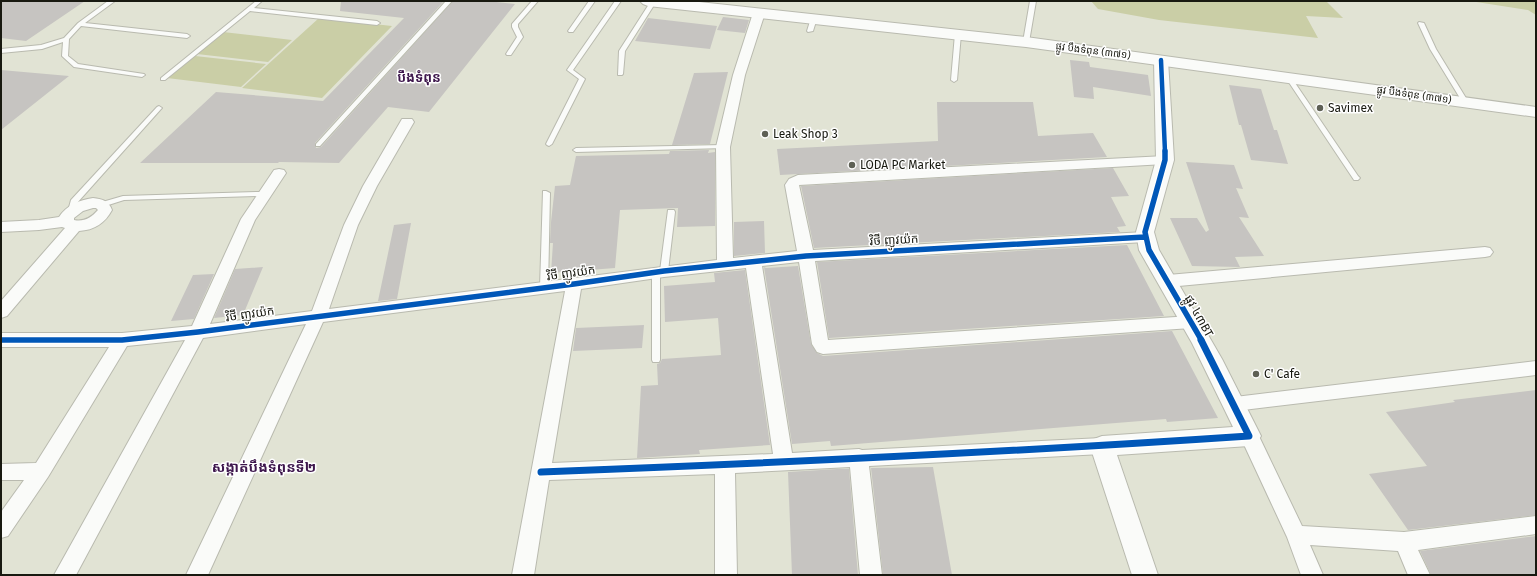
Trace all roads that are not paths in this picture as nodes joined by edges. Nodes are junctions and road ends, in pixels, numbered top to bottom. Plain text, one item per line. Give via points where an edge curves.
1 (112, 1) edge
2 (259, 1) edge
3 (450, 1) edge
4 (535, 1) edge
5 (592, 1) edge
6 (618, 1) edge
7 (648, 1) edge
8 (1033, 1) edge
9 (661, 2) edge
10 (250, 9) junction
11 (759, 13) junction
12 (1421, 22) dead end
13 (377, 23) dead end
14 (80, 24) junction
15 (571, 31) dead end
16 (958, 34) junction
17 (187, 36) dead end
18 (66, 39) junction
19 (1026, 42) junction
20 (1, 51) edge
21 (509, 54) dead end
22 (1161, 60) junction
23 (620, 74) dead end
24 (142, 75) dead end
25 (1289, 78) junction
26 (163, 79) dead end
27 (954, 80) dead end
28 (1466, 103) junction
29 (159, 108) dead end
30 (1536, 112) edge
31 (407, 122) dead end
32 (549, 144) dead end
33 (318, 145) dead end
34 (723, 147) junction
35 (576, 150) dead end
36 (1165, 160) junction
37 (279, 173) dead end
38 (1356, 178) dead end
39 (546, 193) dead end
40 (257, 194) dead end
41 (102, 205) joint
42 (671, 212) dead end
43 (71, 219) junction
44 (1, 227) edge
45 (1145, 237) junction
46 (1485, 252) dead end
47 (806, 256) junction
48 (753, 261) junction
49 (725, 263) junction
50 (660, 271) junction
51 (1168, 281) junction
52 (574, 284) junction
53 (544, 288) junction
54 (1, 312) edge
55 (318, 316) junction
56 (1191, 322) junction
57 (198, 332) junction
58 (1, 340) edge
59 (122, 340) junction
60 (656, 360) dead end
61 (1536, 368) edge
62 (1235, 404) junction
63 (1249, 436) junction
64 (1102, 446) junction
65 (859, 457) junction
66 (784, 461) junction
67 (725, 465) junction
68 (41, 471) junction
69 (1, 472) edge
70 (541, 472) junction
71 (1536, 525) edge
72 (1, 529) edge
73 (1296, 535) junction
74 (1404, 542) junction
75 (64, 575) edge
76 (197, 575) edge
77 (524, 575) edge
78 (726, 575) edge
79 (872, 575) edge
80 (1145, 575) edge
81 (1312, 575) edge
82 (1419, 575) edge

1 - 14 lane
2 - 10 lane
3 - 33 lane
4 - 21 lane via 515,24 520,37
5 - 15 lane
6 - 32 lane via 570,70 582,79
7 - 9 main road, ផ្លូវ បឹងទំពុន (៣៧១)
8 - 19 lane
9 - 11 main road, ផ្លូវ បឹងទំពុន (៣៧១)
9 - 23 lane via 622,51
10 - 13 lane
10 - 26 lane
11 - 16 main road, ផ្លូវ បឹងទំពុន (៣៧១) via 812,25
11 - 34 street via 739,75
12 - 28 lane via 1433,49
14 - 17 lane
14 - 18 lane
16 - 19 main road, ផ្លូវ បឹងទំពុន (៣៧១)
16 - 27 lane
18 - 20 lane via 42,47
18 - 24 lane via 65,56 76,66
19 - 22 main road, ផ្លូវ បឹងទំពុន (៣៧១)
22 - 25 main road, ផ្លូវ បឹងទំពុន (៣៧១)
22 - 36 street
25 - 28 main road, ផ្លូវ បឹងទំពុន (៣៧១)
25 - 38 lane
28 - 30 main road, ផ្លូវ បឹងទំពុន (៣៧១)
29 - 43 lane via 74,202
31 - 55 street via 351,225
34 - 35 lane
34 - 49 street
36 - 45 street
36 - 47 street via 798,180 792,185
37 - 57 street via 248,219
39 - 53 lane
40 - 41 lane via 123,198
41 - 43 street via 104,210 99,218 88,224
42 - 50 lane
43 - 44 street via 39,225
43 - 54 street
45 - 47 street, វិថី ញូវយ៉ក
45 - 51 street, ផ្លូវ ៤៣BT via 1149,250
46 - 51 street
47 - 48 street, វិថី ញូវយ៉ក
47 - 56 street via 820,344 823,347
48 - 49 street, វិថី ញូវយ៉ក
48 - 66 street
49 - 50 street, វិថី ញូវយ៉ក
50 - 52 street, វិថី ញូវយ៉ក
50 - 60 lane
51 - 56 street, ផ្លូវ ៤៣BT
52 - 53 street, វិថី ញូវយ៉ក
52 - 70 street
53 - 55 street, វិថី ញូវយ៉ក
55 - 57 street, វិថី ញូវយ៉ក
55 - 76 street
56 - 62 street, ផ្លូវ ៤៣BT
57 - 59 street, វិថី ញូវយ៉ក
57 - 75 street
58 - 59 street, វិថី ញូវយ៉ក
59 - 68 street
61 - 62 street
62 - 63 street, ផ្លូវ ៤៣BT
63 - 64 street
63 - 73 street
64 - 65 street
64 - 80 street
65 - 66 street
65 - 79 street
66 - 67 street
67 - 70 street
67 - 78 street
68 - 69 street
68 - 72 street
70 - 77 street
71 - 74 street
73 - 74 street
73 - 81 street
74 - 82 street

